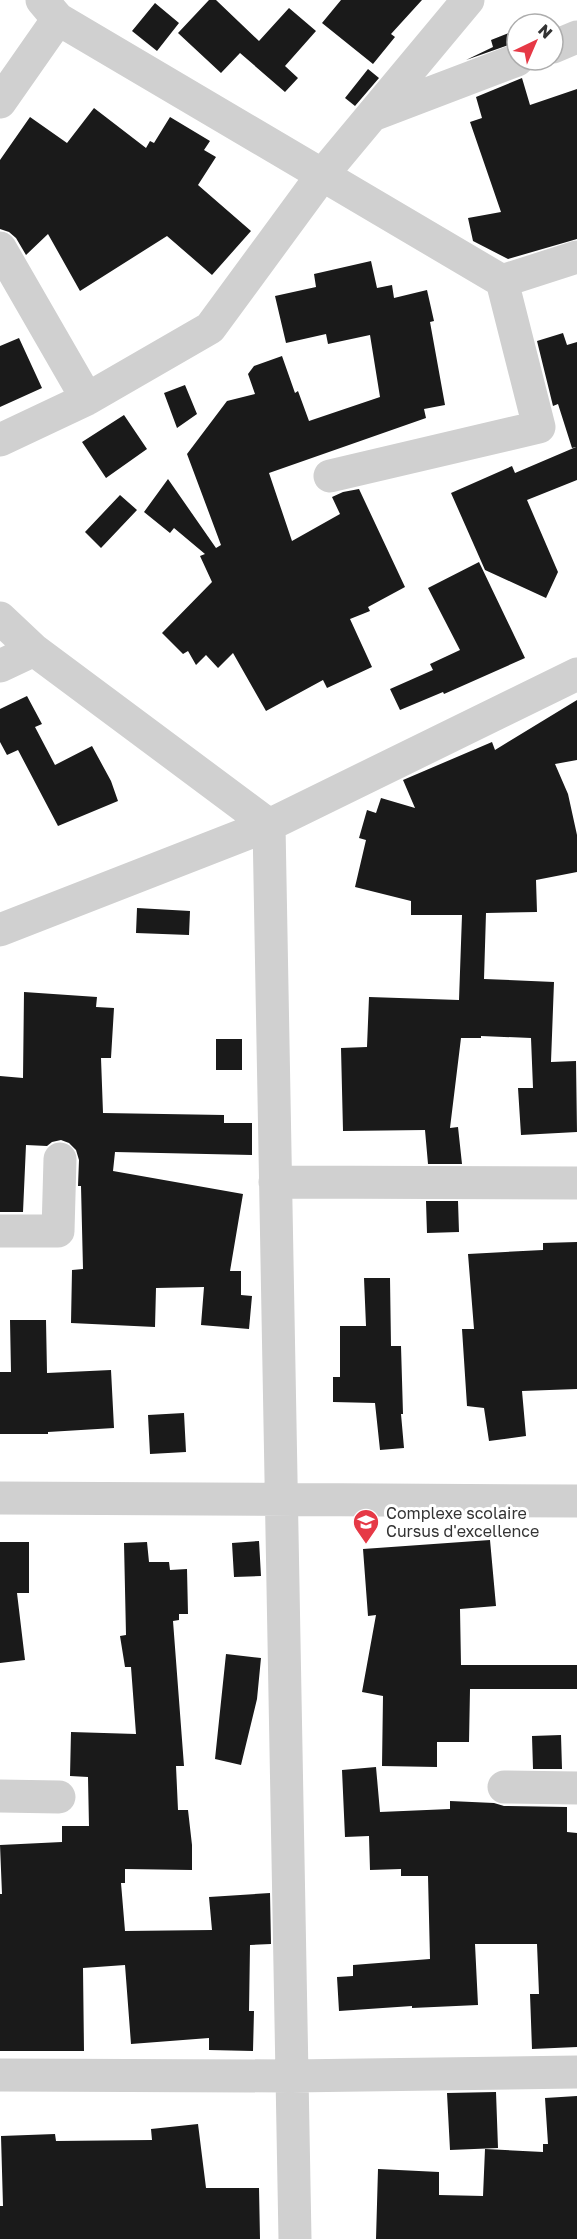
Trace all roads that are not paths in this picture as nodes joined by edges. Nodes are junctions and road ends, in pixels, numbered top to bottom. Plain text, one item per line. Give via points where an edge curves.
1 (460, 3) edge
2 (50, 10) edge
3 (505, 64) edge
4 (0, 102) edge
5 (373, 114) junction
6 (323, 174) junction
7 (0, 248) edge
8 (577, 257) edge
9 (502, 281) junction
10 (87, 399) junction
11 (0, 440) edge
12 (330, 476) dead end
13 (0, 618) edge
14 (34, 650) junction
15 (0, 666) edge
16 (577, 674) edge
17 (269, 825) junction
18 (0, 930) edge
19 (60, 1160) dead end
20 (275, 1182) junction
21 (577, 1184) edge
22 (0, 1231) edge
23 (0, 1498) edge
24 (281, 1500) junction
25 (577, 1501) edge
26 (504, 1787) dead end
27 (577, 1788) edge
28 (0, 1796) edge
29 (59, 1797) dead end
30 (577, 2072) edge
31 (0, 2075) edge
32 (291, 2076) junction
33 (295, 2239) edge

1 - 5 street
2 - 4 street
2 - 6 street
3 - 5 street
5 - 6 street
6 - 9 street
6 - 10 street via 210,328
7 - 10 street
8 - 9 street
9 - 12 street via 539,427
10 - 11 street
13 - 14 street
14 - 15 street
14 - 17 street
16 - 17 street
17 - 18 street
17 - 20 street
19 - 22 street via 58,1231
20 - 21 street
20 - 24 street
23 - 24 street
24 - 25 street
24 - 32 street
26 - 27 street
28 - 29 street
30 - 32 street
31 - 32 street
32 - 33 street

